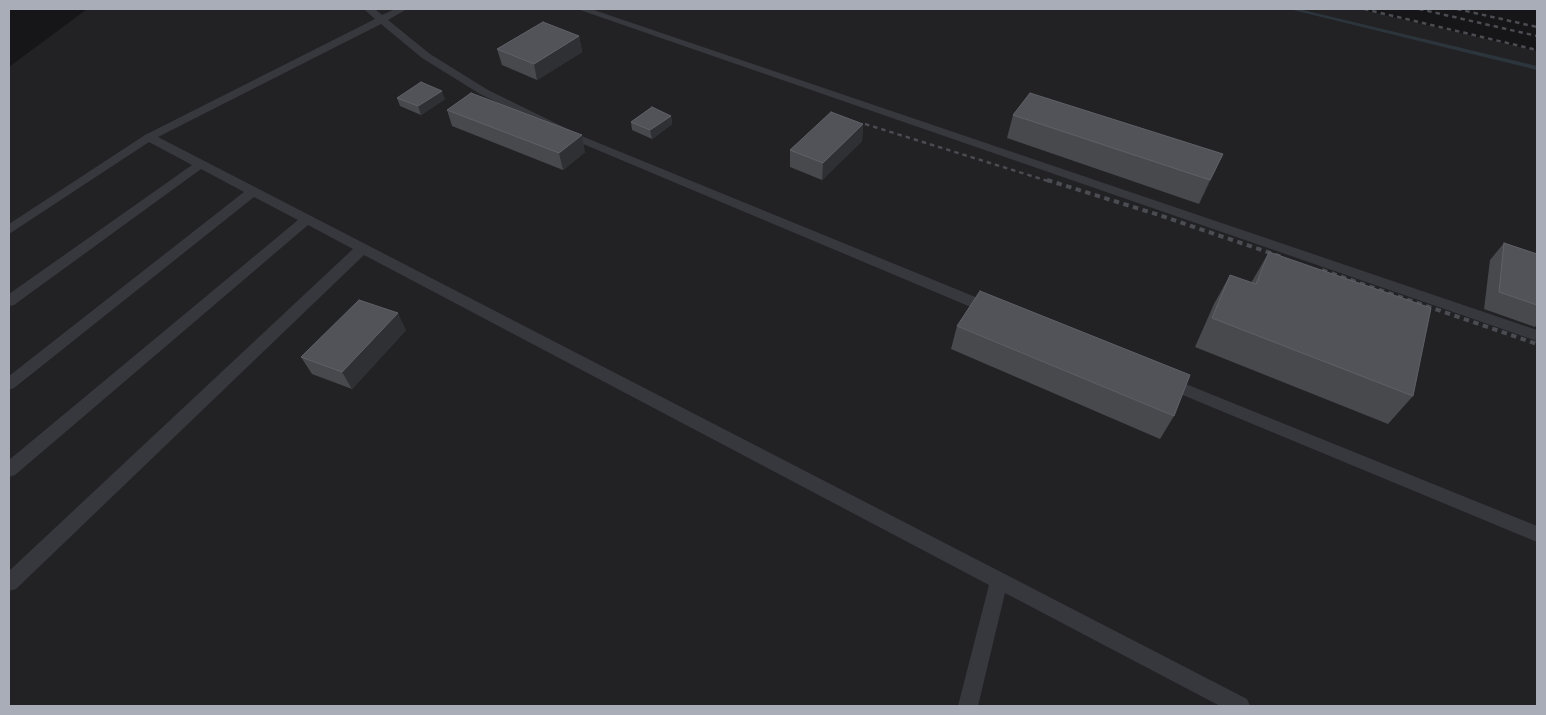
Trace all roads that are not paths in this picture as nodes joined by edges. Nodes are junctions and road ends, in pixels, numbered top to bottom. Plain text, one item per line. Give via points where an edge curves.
1 (369, 9) edge
2 (402, 9) edge
3 (582, 9) edge
4 (380, 20) junction
5 (149, 136) junction
6 (201, 164) junction
7 (253, 191) junction
8 (307, 219) junction
9 (9, 230) edge
10 (363, 248) junction
11 (9, 301) edge
12 (1003, 314) edge
13 (1537, 336) edge
14 (1150, 375) edge
15 (9, 384) edge
16 (9, 470) edge
17 (1537, 534) edge
18 (999, 580) junction
19 (9, 582) edge
20 (968, 706) edge
21 (1240, 706) edge

1 - 4 lane
2 - 4 lane
3 - 13 lane
4 - 5 lane
4 - 12 lane via 426,56 484,92 580,139
5 - 6 lane
5 - 9 lane
6 - 7 lane
6 - 11 lane
7 - 8 lane
7 - 15 lane
8 - 10 lane
8 - 16 lane
10 - 18 lane
10 - 19 lane
14 - 17 lane
18 - 20 lane
18 - 21 lane

